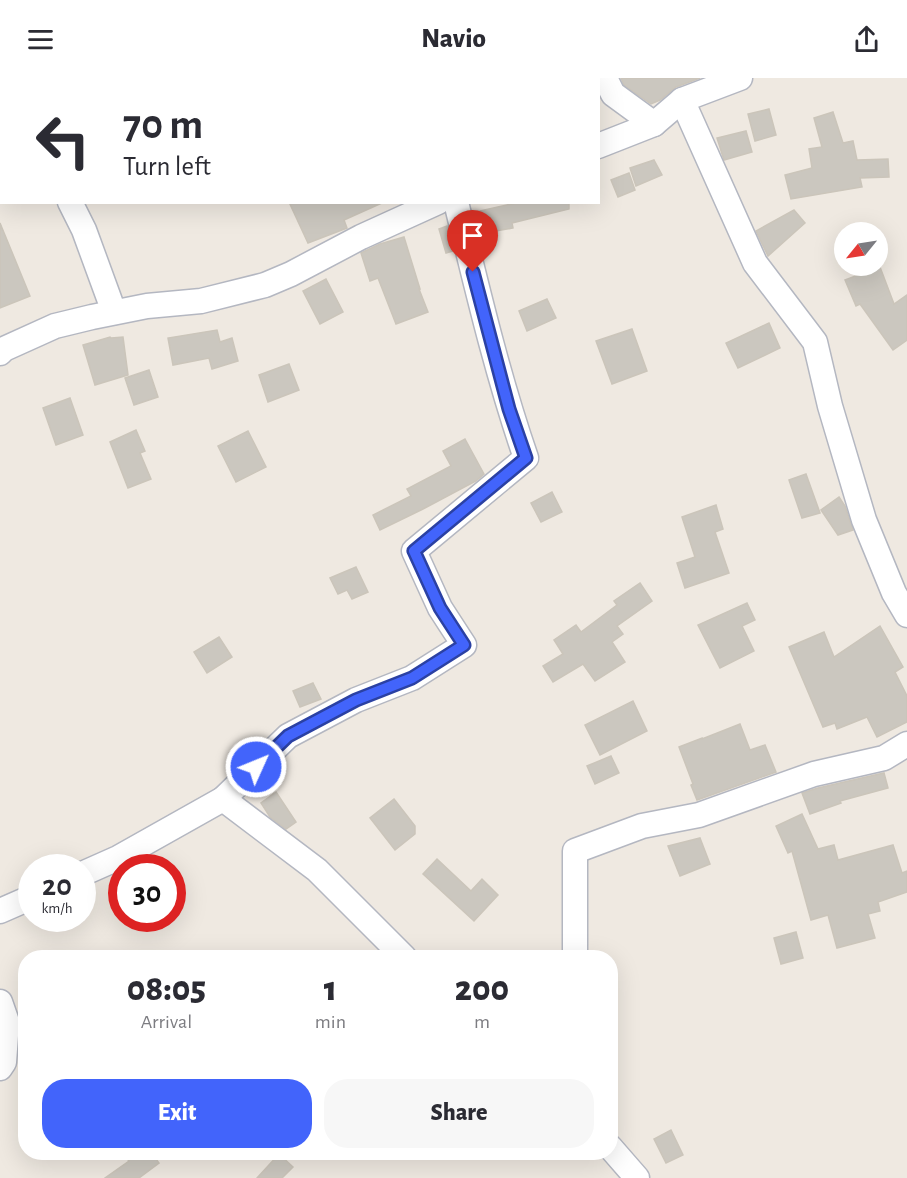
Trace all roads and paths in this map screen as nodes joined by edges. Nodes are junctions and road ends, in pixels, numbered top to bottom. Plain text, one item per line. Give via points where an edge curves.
1 (605, 78) edge
2 (740, 78) edge
3 (682, 100) junction
4 (654, 124) junction
5 (600, 145) edge
6 (70, 204) edge
7 (434, 204) edge
8 (456, 204) edge
9 (114, 312) junction
10 (0, 353) edge
11 (907, 615) edge
12 (907, 744) edge
13 (223, 798) junction
14 (96, 868) edge
15 (18, 903) edge
16 (0, 911) edge
17 (397, 950) edge
18 (575, 950) edge
19 (0, 1002) edge
20 (0, 1068) edge
21 (618, 1156) edge
22 (637, 1178) edge

1 - 4 street via 613,94
2 - 3 street
3 - 4 street
3 - 11 street via 755,263 815,342 864,519
4 - 5 street
6 - 9 street via 84,230
7 - 9 street via 265,285 201,301
8 - 13 street via 509,409 526,458 414,551 440,608 464,645 412,678 356,700 288,736
9 - 10 street via 55,326
12 - 18 street via 884,758 814,774 699,815 642,826 575,851
13 - 14 street
13 - 17 street via 317,870
15 - 16 street
19 - 20 street via 7,1022 4,1062
21 - 22 street

